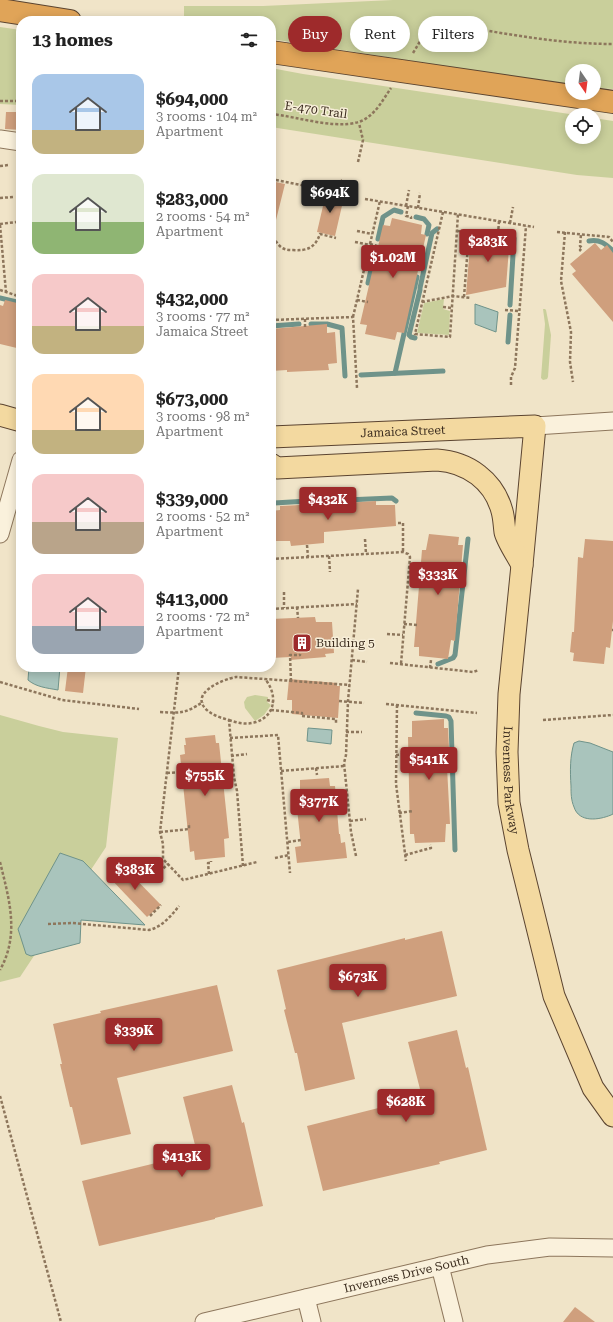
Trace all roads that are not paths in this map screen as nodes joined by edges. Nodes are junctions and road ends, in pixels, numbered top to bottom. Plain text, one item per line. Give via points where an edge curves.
1 (0, 10) edge
2 (38, 16) edge
3 (276, 53) edge
4 (610, 101) edge
5 (0, 139) edge
6 (16, 141) edge
7 (0, 415) edge
8 (16, 420) edge
9 (613, 421) edge
10 (535, 426) junction
11 (276, 437) edge
12 (276, 467) edge
13 (16, 478) edge
14 (0, 534) edge
15 (522, 565) junction
16 (613, 1116) edge
17 (613, 1248) edge
18 (440, 1266) junction
19 (306, 1298) junction
20 (204, 1322) edge
21 (312, 1322) edge
22 (454, 1322) edge

1 - 2 highway
3 - 4 highway
5 - 6 street
7 - 8 main road
9 - 10 street
10 - 11 main road, Jamaica Street
10 - 15 main road, Inverness Parkway
12 - 15 main road via 437,460 463,465 481,477 494,492 502,510 505,533
13 - 14 street
15 - 16 main road, Inverness Parkway via 508,712 507,764 511,812 554,996 593,1088
17 - 18 street, Inverness Drive South via 550,1247 487,1255
18 - 19 street, Inverness Drive South
18 - 22 street
19 - 20 street, Inverness Drive South
19 - 21 street

